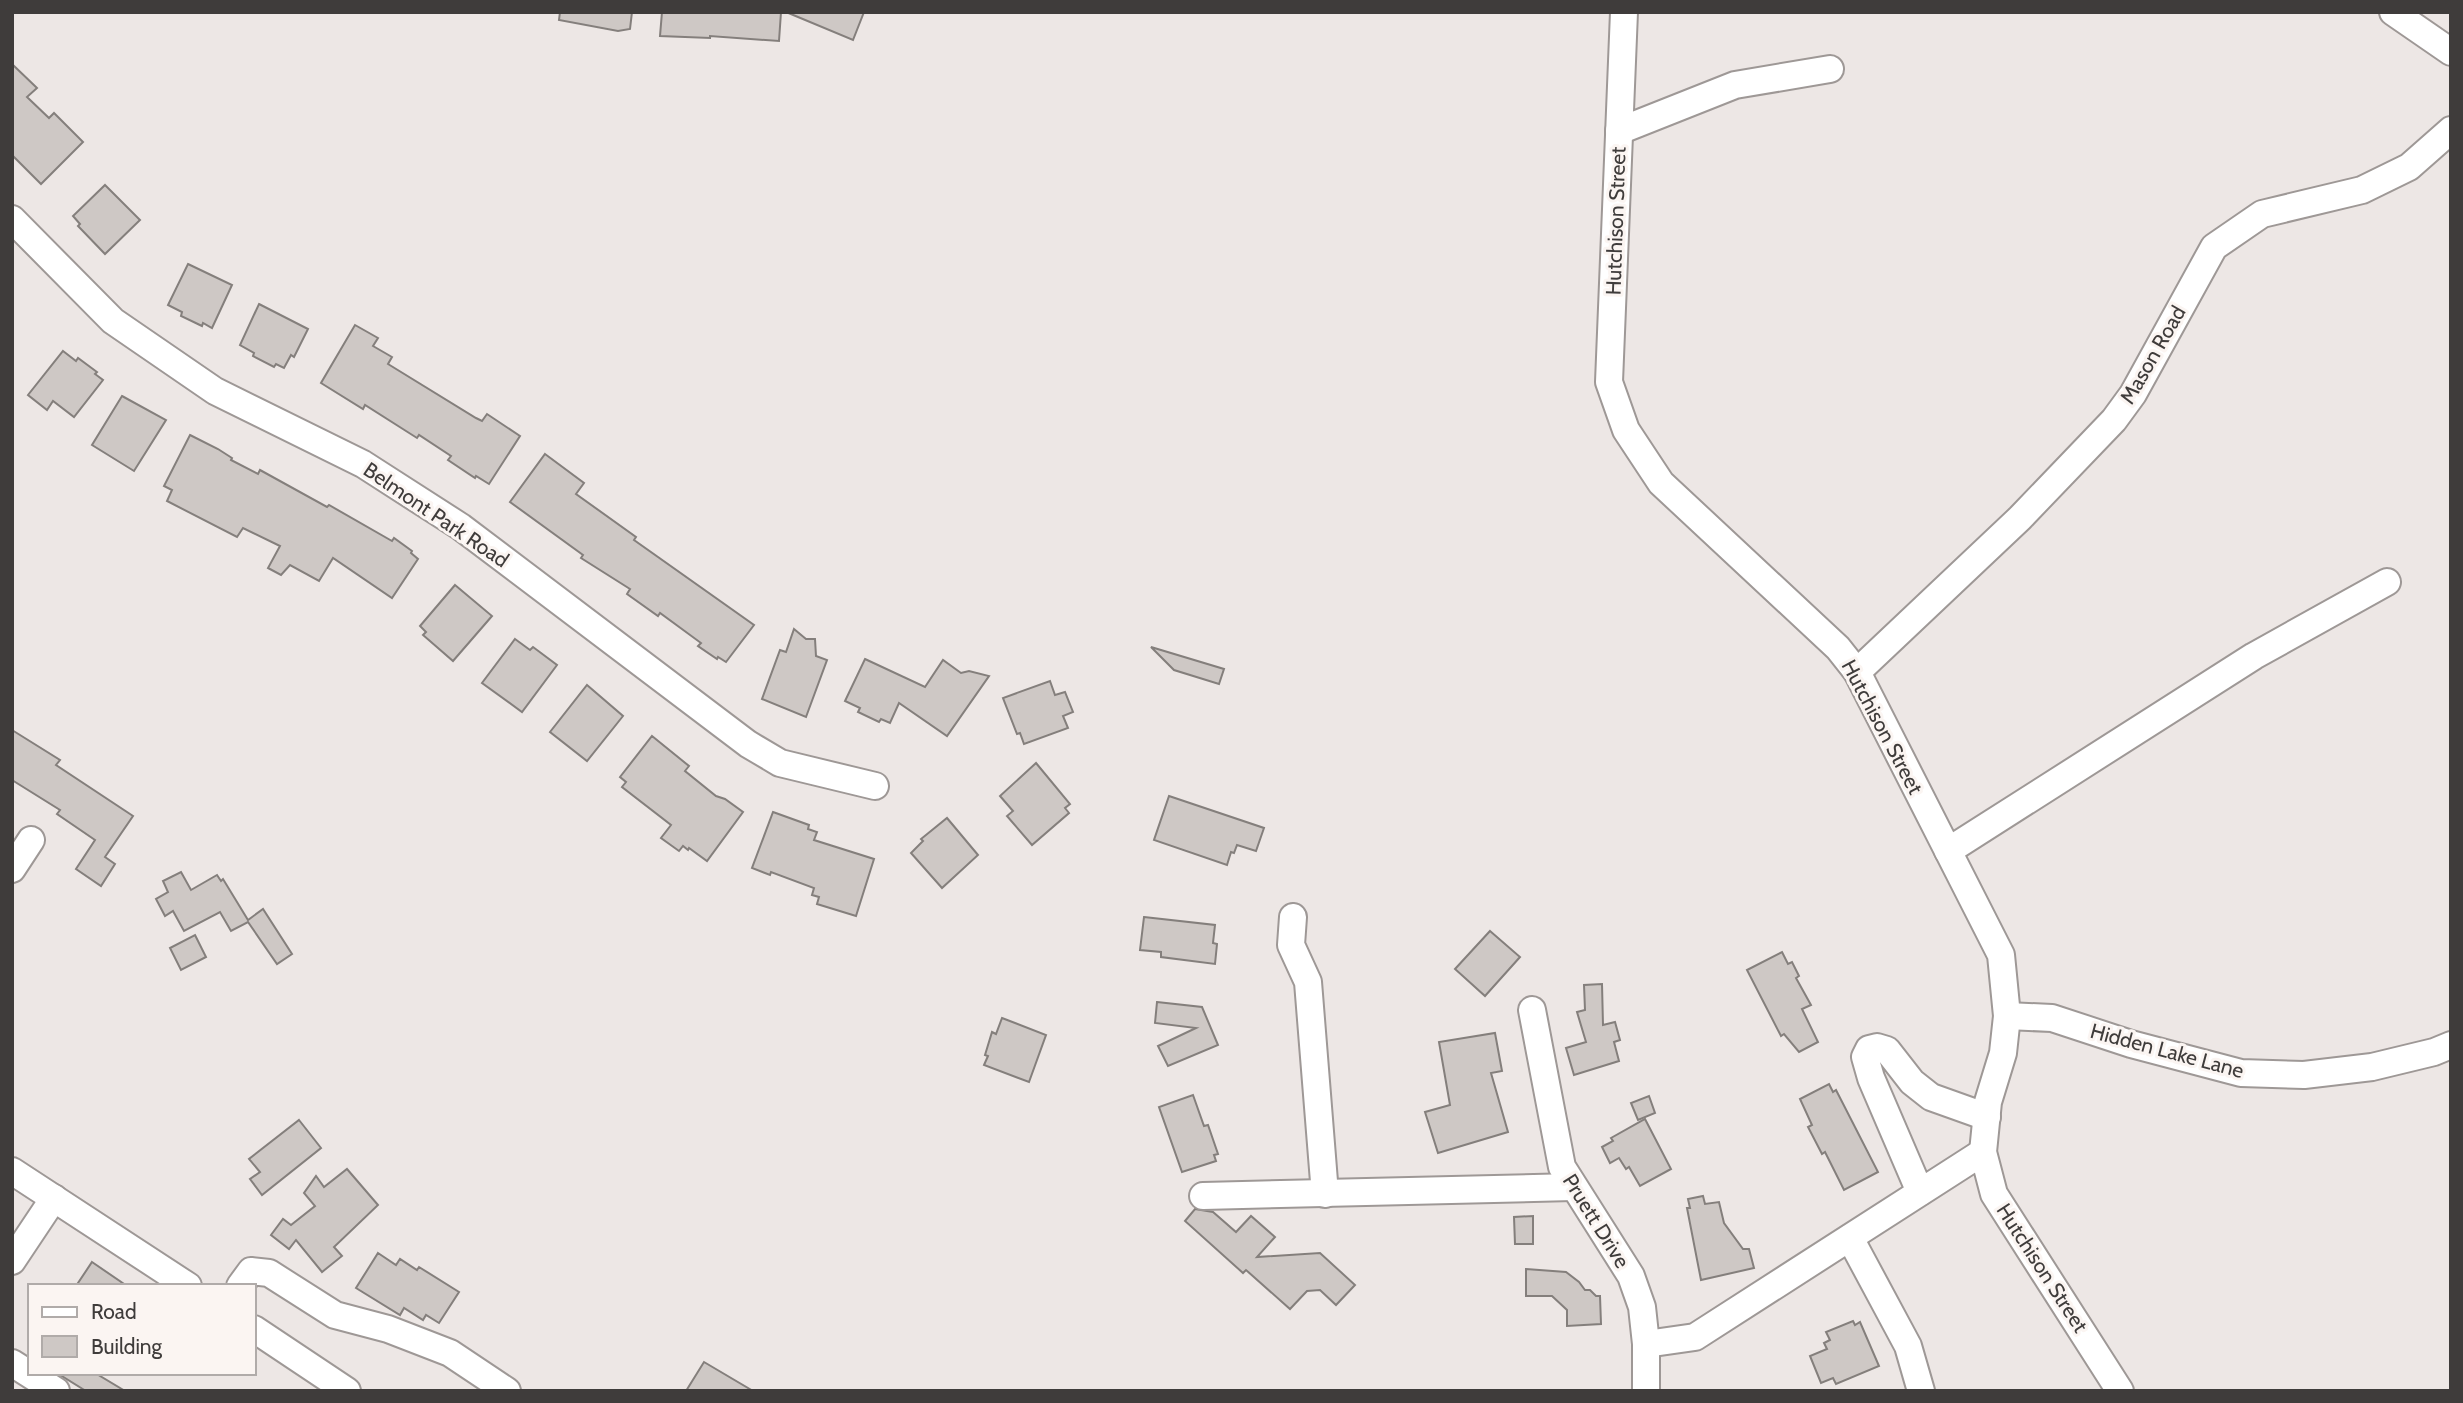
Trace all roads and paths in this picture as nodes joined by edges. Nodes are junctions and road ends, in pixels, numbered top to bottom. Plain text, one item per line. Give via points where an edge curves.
1 (1624, 12) edge
2 (2393, 12) edge
3 (2451, 52) edge
4 (1830, 69) dead end
5 (2451, 130) edge
6 (1619, 131) junction
7 (14, 224) edge
8 (2387, 582) dead end
9 (1857, 672) junction
10 (875, 786) dead end
11 (31, 840) dead end
12 (1948, 851) junction
13 (12, 869) edge
14 (1293, 917) dead end
15 (1532, 1010) dead end
16 (2007, 1016) junction
17 (2451, 1045) edge
18 (1987, 1117) junction
19 (1983, 1152) junction
20 (12, 1171) edge
21 (1573, 1187) junction
22 (1920, 1192) junction
23 (1325, 1194) junction
24 (1203, 1196) dead end
25 (54, 1198) junction
26 (1850, 1238) junction
27 (12, 1261) edge
28 (185, 1284) edge
29 (241, 1284) edge
30 (256, 1330) edge
31 (1646, 1344) junction
32 (12, 1363) edge
33 (28, 1373) edge
34 (31, 1375) edge
35 (56, 1391) edge
36 (347, 1391) edge
37 (507, 1391) edge
38 (1646, 1391) edge
39 (1921, 1391) edge
40 (2120, 1391) edge

1 - 6 street, Hutchison Street
2 - 3 street
4 - 6 street via 1735,85
5 - 9 street, Mason Road via 2409,167 2362,190 2262,214 2214,247 2114,420 2020,518
6 - 9 street, Hutchison Street via 1609,382 1626,430 1661,484 1838,648
7 - 10 street, Belmont Park Road via 113,321 215,391 363,464 461,527 748,744 780,763
8 - 12 street via 2254,656
9 - 12 street, Hutchison Street
11 - 13 street
12 - 16 street, Hutchison Street via 2001,955
14 - 23 street via 1291,945 1308,982
15 - 21 street, Pruett Drive via 1562,1167
16 - 17 street, Hidden Lake Lane via 2052,1018 2241,1073 2304,1075 2372,1067
16 - 18 street, Hutchison Street
18 - 19 street, Hutchison Street
18 - 22 street via 1931,1097 1912,1082 1887,1050 1869,1049 1866,1057 1871,1079
19 - 22 street
19 - 40 street, Hutchison Street via 1994,1194
20 - 25 street
21 - 23 street
21 - 31 street, Pruett Drive via 1631,1276 1642,1307
22 - 26 street
23 - 24 street
25 - 27 street
25 - 28 street
26 - 31 street via 1695,1337
26 - 39 street via 1908,1346
29 - 37 street via 251,1271 269,1273 335,1315 450,1353
30 - 36 street
31 - 38 street, Pruett Drive
32 - 33 street
34 - 35 street

